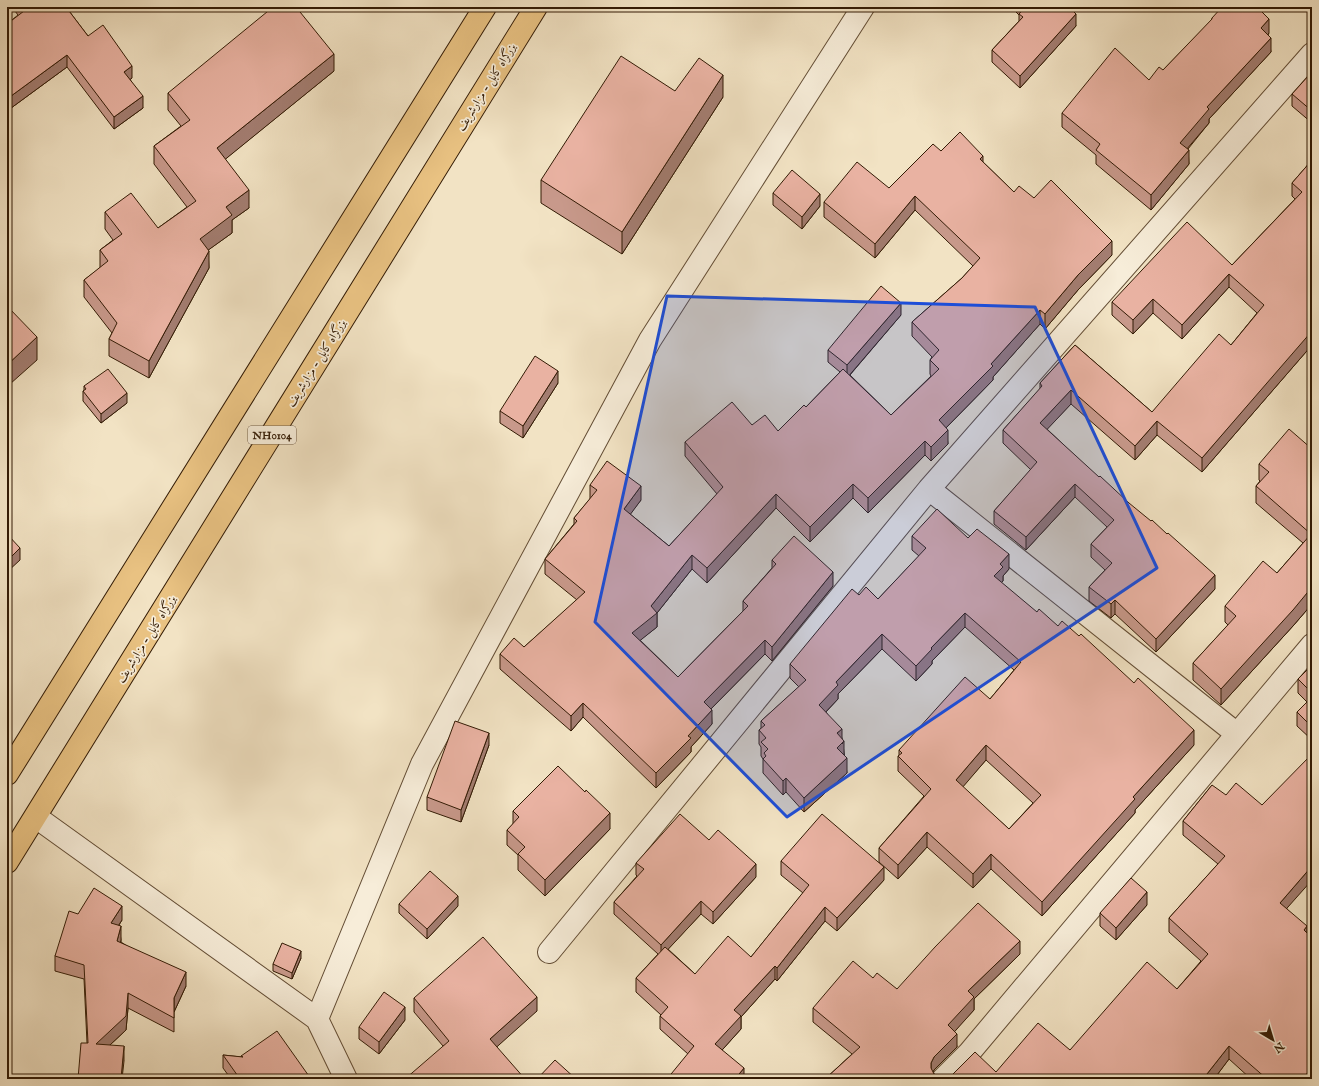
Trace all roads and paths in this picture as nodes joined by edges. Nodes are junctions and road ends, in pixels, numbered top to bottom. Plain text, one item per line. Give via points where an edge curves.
1 (485, 7) edge
2 (536, 7) edge
3 (862, 7) edge
4 (1312, 54) edge
5 (929, 489) junction
6 (1312, 645) edge
7 (1237, 734) junction
8 (7, 774) edge
9 (36, 817) junction
10 (7, 862) edge
11 (549, 952) dead end
12 (317, 1019) junction
13 (346, 1079) edge
14 (943, 1079) edge

1 - 8 highway
2 - 9 highway, بزرگراه کابل - مزارشریف / NH0104
3 - 12 street via 650,340 624,388 422,764
4 - 5 street
5 - 7 street
5 - 11 street
6 - 7 street
7 - 14 street via 969,1053
9 - 10 highway, بزرگراه کابل - مزارشریف / NH0104
9 - 12 street
12 - 13 street

